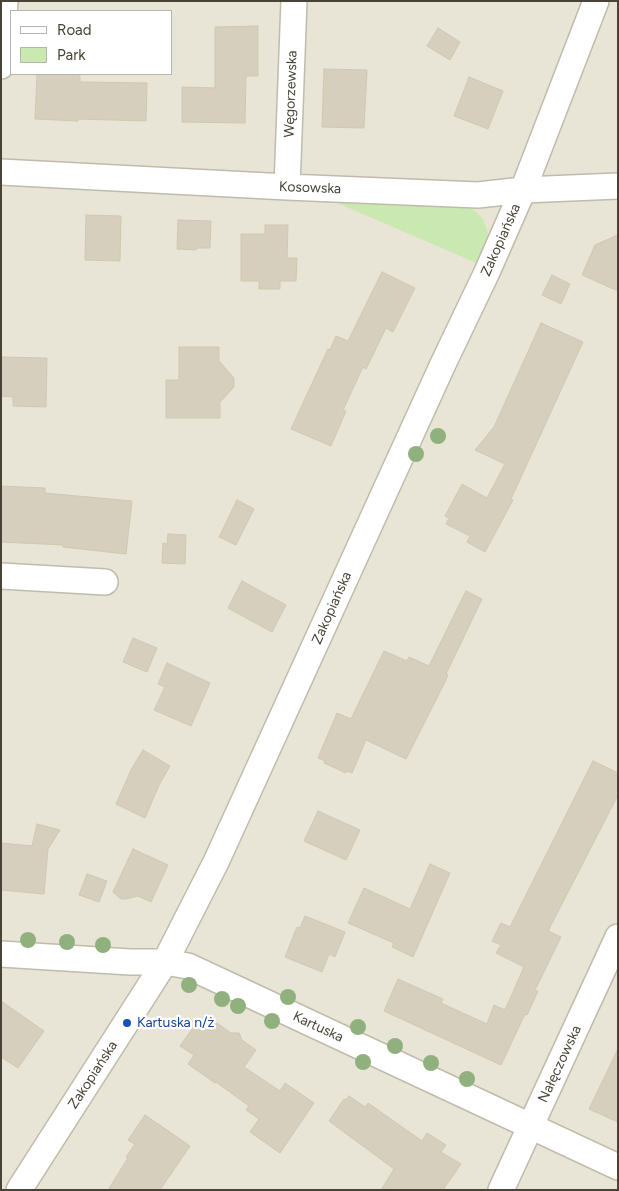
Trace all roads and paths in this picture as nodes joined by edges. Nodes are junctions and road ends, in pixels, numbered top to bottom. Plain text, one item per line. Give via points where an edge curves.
1 (5, 1) edge
2 (294, 1) edge
3 (596, 1) edge
4 (1, 66) edge
5 (1, 172) edge
6 (618, 186) edge
7 (288, 187) junction
8 (523, 190) junction
9 (1, 576) edge
10 (105, 582) dead end
11 (618, 937) edge
12 (1, 954) edge
13 (165, 962) junction
14 (531, 1126) junction
15 (618, 1167) edge
16 (19, 1190) edge
17 (501, 1190) edge

1 - 4 street
2 - 7 street, Węgorzewska
3 - 8 street, Zakopiańska
5 - 7 street, Kosowska
6 - 8 street, Kosowska
7 - 8 street, Kosowska via 478,195
8 - 13 street, Zakopiańska via 216,862
9 - 10 street
11 - 14 street, Nałęczowska
12 - 13 street, Kartuska
13 - 14 street, Kartuska via 188,966
13 - 16 street, Zakopiańska
14 - 15 street, Kartuska
14 - 17 street, Nałęczowska

